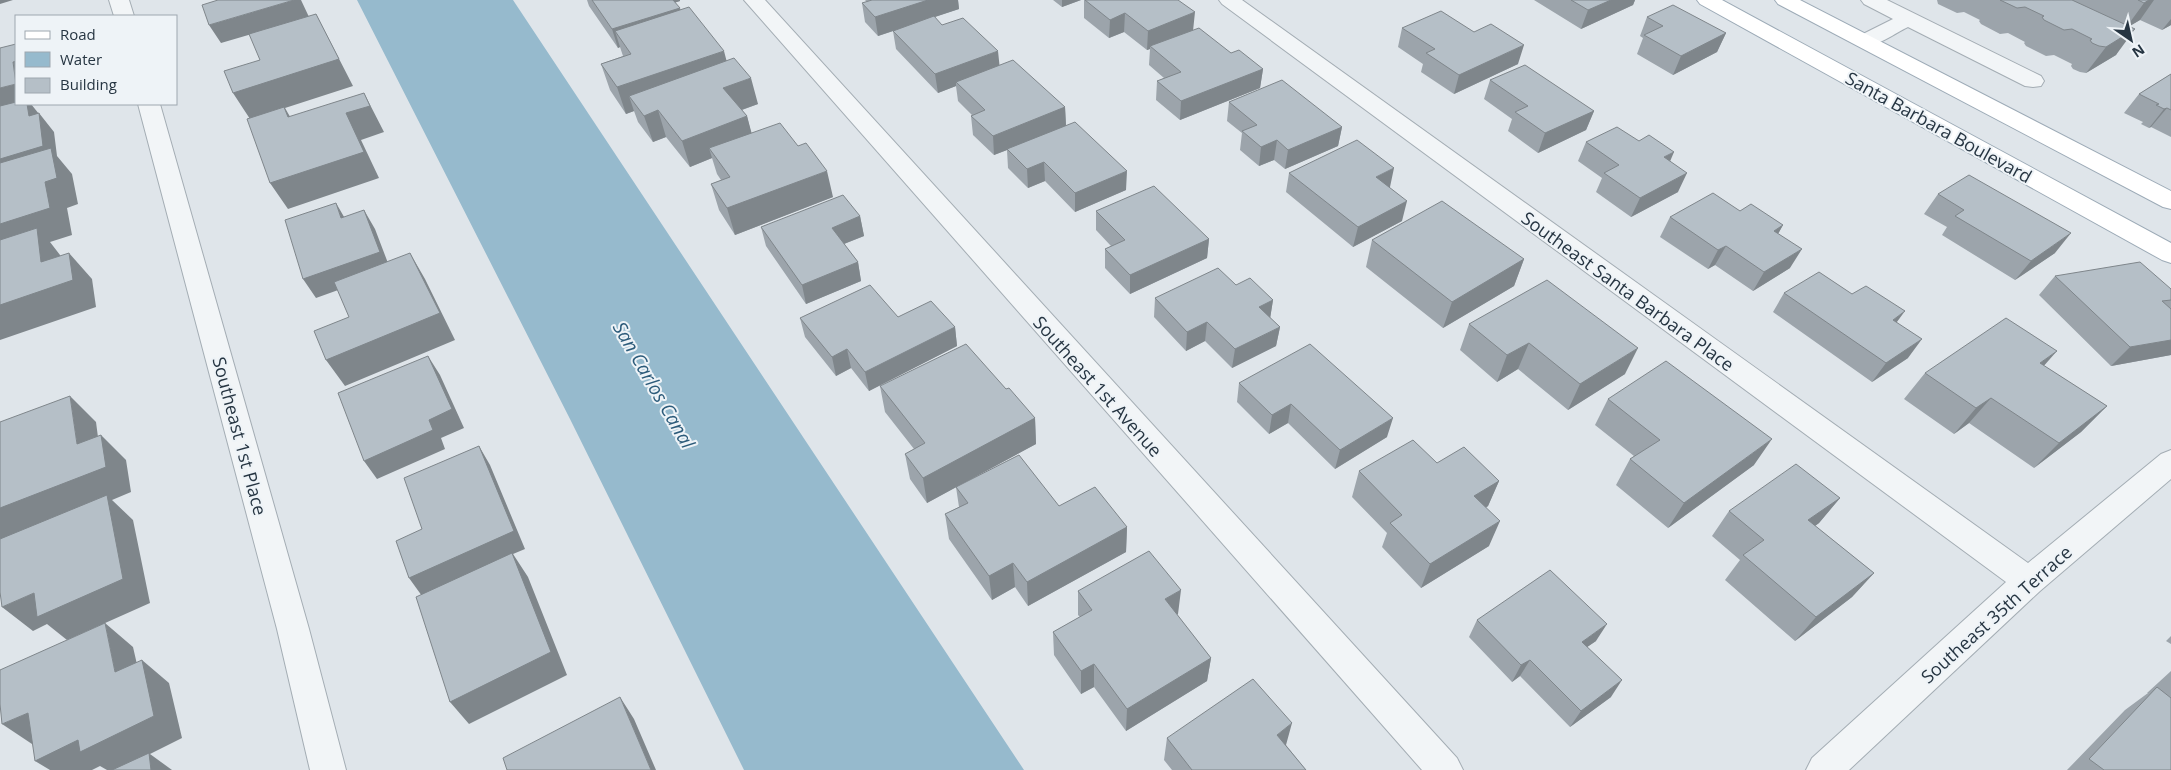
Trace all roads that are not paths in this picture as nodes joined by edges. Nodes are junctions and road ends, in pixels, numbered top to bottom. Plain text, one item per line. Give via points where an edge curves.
1 (119, 0) edge
2 (754, 0) edge
3 (1229, 0) edge
4 (1707, 0) edge
5 (1785, 0) edge
6 (1872, 0) edge
7 (124, 15) edge
8 (1908, 18) junction
9 (1864, 41) junction
10 (2033, 81) dead end
11 (149, 105) edge
12 (2171, 201) edge
13 (2171, 254) edge
14 (2171, 462) edge
15 (2029, 581) junction
16 (328, 770) edge
17 (1445, 770) edge
18 (1824, 770) edge

1 - 7 street
2 - 17 street, Southeast 1st Avenue
3 - 15 street, Southeast Santa Barbara Place
4 - 13 main road, Santa Barbara Boulevard
5 - 9 main road
6 - 8 street
8 - 9 street
8 - 10 street
9 - 12 main road
11 - 16 street, Southeast 1st Place via 293,629
14 - 15 street, Southeast 35th Terrace
15 - 18 street, Southeast 35th Terrace

